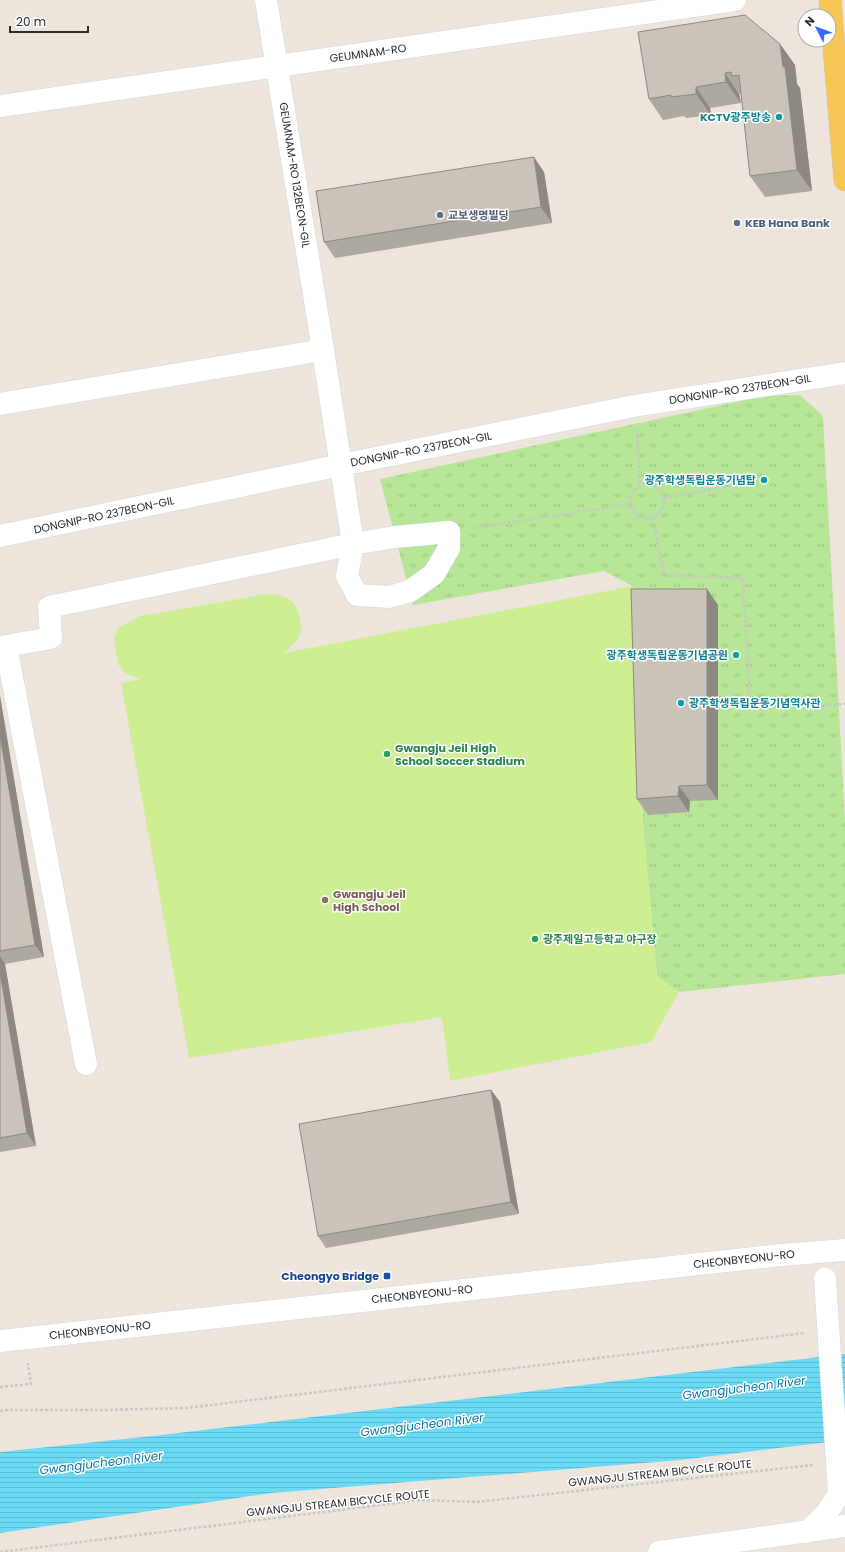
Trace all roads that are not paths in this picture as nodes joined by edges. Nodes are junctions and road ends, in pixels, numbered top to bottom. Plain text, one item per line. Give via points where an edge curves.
1 (266, 0) edge
2 (735, 0) edge
3 (830, 0) edge
4 (277, 66) junction
5 (0, 106) edge
6 (845, 180) edge
7 (323, 350) junction
8 (845, 373) edge
9 (0, 404) edge
10 (341, 465) junction
11 (0, 536) edge
12 (353, 544) junction
13 (3, 647) edge
14 (86, 1064) dead end
15 (845, 1250) edge
16 (799, 1253) junction
17 (0, 1342) edge
18 (845, 1526) edge
19 (807, 1532) junction
20 (659, 1552) edge

1 - 4 street, GEUMNAM-RO 132BEON-GIL
2 - 4 street, GEUMNAM-RO
3 - 6 main road
4 - 5 street, GEUMNAM-RO
4 - 7 street, GEUMNAM-RO 132BEON-GIL
7 - 9 street
7 - 10 street, GEUMNAM-RO 132BEON-GIL
8 - 10 street, DONGNIP-RO 237BEON-GIL via 634,406
10 - 11 street, DONGNIP-RO 237BEON-GIL
10 - 12 street, GEUMNAM-RO 132BEON-GIL
12 - 12 street, GEUMNAM-RO 132BEON-GIL via 395,537 449,532 449,548 434,574 410,591 389,597 357,594 347,576
12 - 13 street via 49,607 51,638
13 - 14 street
15 - 16 street, CHEONBYEONU-RO
16 - 17 street, CHEONBYEONU-RO
16 - 19 street, bridge via 819,1270 825,1280 839,1494 826,1514
18 - 19 street
19 - 20 street

